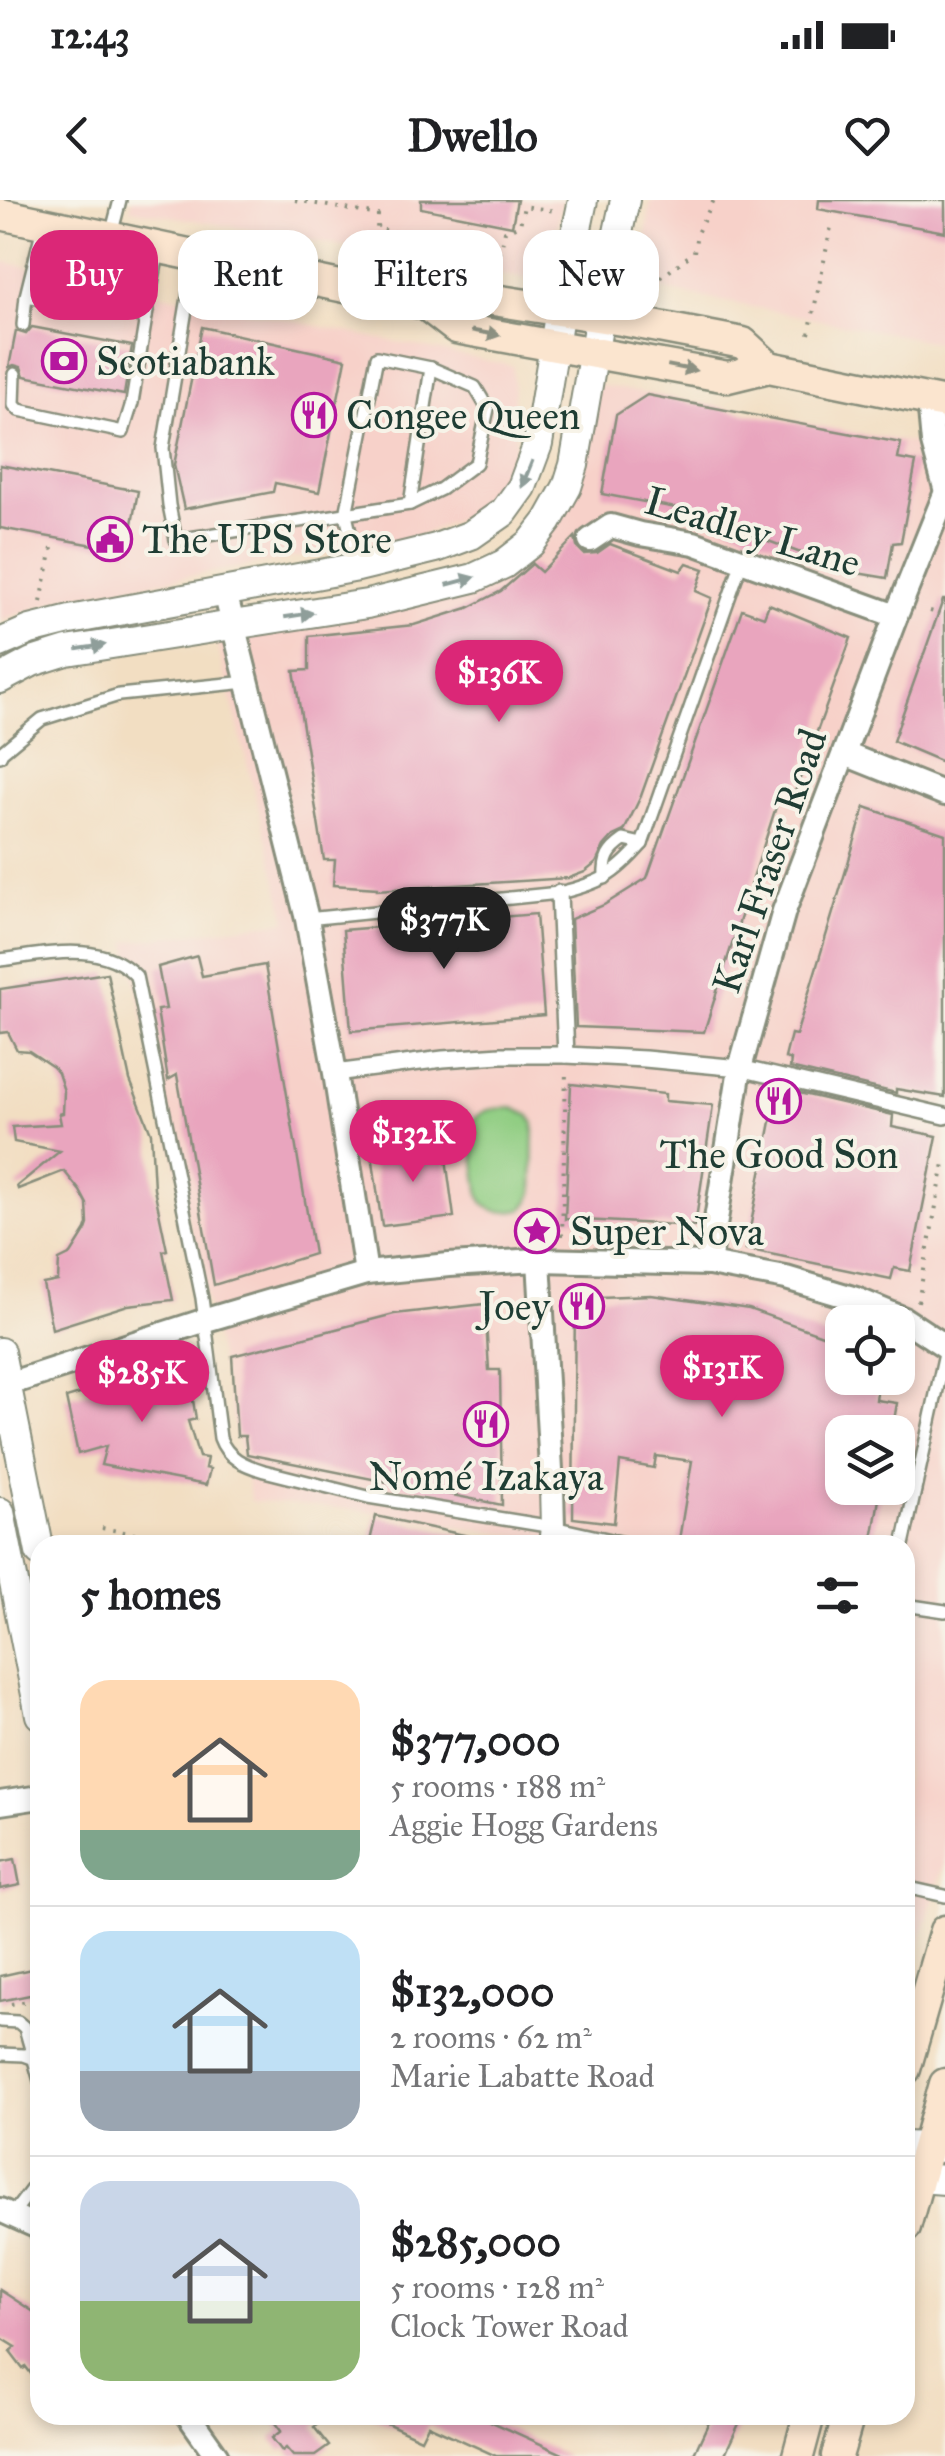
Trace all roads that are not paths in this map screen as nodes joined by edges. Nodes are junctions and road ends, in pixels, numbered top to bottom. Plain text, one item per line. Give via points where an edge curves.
1 (120, 200) edge
2 (626, 200) edge
3 (0, 214) edge
4 (44, 223) junction
5 (77, 230) edge
6 (112, 230) edge
7 (619, 230) edge
8 (159, 248) joint
9 (178, 252) edge
10 (158, 253) edge
11 (26, 296) junction
12 (30, 297) edge
13 (146, 320) edge
14 (184, 320) edge
15 (446, 320) edge
16 (558, 320) edge
17 (599, 320) edge
18 (622, 320) edge
19 (23, 325) dead end
20 (554, 345) junction
21 (595, 352) junction
22 (769, 367) junction
23 (431, 368) junction
24 (15, 374) dead end
25 (937, 401) edge
26 (945, 491) edge
27 (410, 504) junction
28 (346, 515) junction
29 (590, 540) dead end
30 (742, 561) junction
31 (358, 568) junction
32 (225, 592) junction
33 (366, 604) junction
34 (896, 616) junction
35 (232, 625) junction
36 (0, 642) edge
37 (0, 679) edge
38 (247, 682) junction
39 (845, 754) junction
40 (0, 756) edge
41 (945, 794) edge
42 (642, 844) junction
43 (605, 878) junction
44 (559, 893) junction
45 (306, 919) junction
46 (0, 960) edge
47 (566, 1055) junction
48 (740, 1068) junction
49 (335, 1073) junction
50 (945, 1116) edge
51 (539, 1260) junction
52 (710, 1264) junction
53 (366, 1274) junction
54 (206, 1320) junction
55 (945, 1350) edge
56 (0, 1352) edge
57 (3, 1386) edge
58 (0, 1512) edge
59 (36, 1535) edge
60 (547, 1535) edge
61 (552, 1535) edge
62 (905, 1535) edge
63 (20, 1597) edge
64 (915, 1607) edge
65 (943, 1612) edge
66 (30, 1656) edge
67 (30, 1798) edge
68 (0, 1803) edge
69 (915, 1889) edge
70 (945, 1896) edge
71 (945, 1931) edge
72 (0, 2021) edge
73 (915, 2034) edge
74 (30, 2044) edge
75 (0, 2054) edge
76 (30, 2058) edge
77 (945, 2084) edge
78 (926, 2147) edge
79 (923, 2178) edge
80 (30, 2188) edge
81 (6, 2212) edge
82 (30, 2223) edge
83 (195, 2425) edge
84 (806, 2425) edge
85 (846, 2425) edge
86 (217, 2456) edge
87 (798, 2456) edge
88 (837, 2456) edge

1 - 6 lane
2 - 7 street
3 - 4 main road
4 - 5 main road
4 - 11 lane
8 - 9 main road
8 - 10 lane
11 - 12 lane
11 - 19 lane
13 - 24 lane via 123,432 18,410
14 - 28 lane via 163,448 176,540
15 -> 20 main road via 456,328
16 - 20 street
17 - 21 street
18 - 22 main road via 743,342
20 - 21 main road
20 -> 31 street via 538,444 510,506 460,540
21 -> 22 main road via 728,377
33 -> 21 street via 480,576 538,536 574,466
22 - 25 main road
23 - 27 lane
23 - 27 lane via 474,387 488,409 476,464
23 - 28 lane via 377,357
25 - 26 street, Karl Fraser Road via 933,443
26 - 34 street, Karl Fraser Road
27 - 28 lane
28 - 31 lane
29 - 30 street, Leadley Lane via 611,526 694,543
30 - 34 street, Leadley Lane
30 - 42 lane
31 - 32 street
31 - 33 street
32 - 35 street
32 - 36 street via 70,620
35 -> 33 street
34 - 39 street, Karl Fraser Road
37 -> 35 street via 68,651
35 - 38 street
38 - 40 lane via 119,695 42,720
38 - 45 street
39 - 41 street
39 - 48 street, Karl Fraser Road via 784,911
42 - 43 lane
42 - 43 lane via 624,840 613,848 604,862
43 - 44 lane
44 - 45 lane
44 - 47 street
45 - 49 street
46 - 54 lane via 82,952 116,961 136,976
47 - 48 street
47 - 49 street via 483,1056
48 - 50 street
48 - 52 street, Karl Fraser Road
49 - 53 street
51 - 52 street
51 - 53 street
51 - 61 street
52 - 55 street via 856,1298 904,1318
53 - 54 street
54 - 57 street
54 - 60 lane via 220,1438 238,1462 368,1498
55 - 62 lane
56 - 57 street
57 - 59 street
58 - 63 street
63 - 66 street
64 - 65 lane
67 - 68 street
69 - 70 lane
71 - 73 main road
72 - 74 lane via 18,2022
75 - 76 lane
77 - 78 main road
78 - 79 main road
80 - 81 lane
81 - 82 street
83 - 86 street
84 - 87 main road
85 - 88 main road

